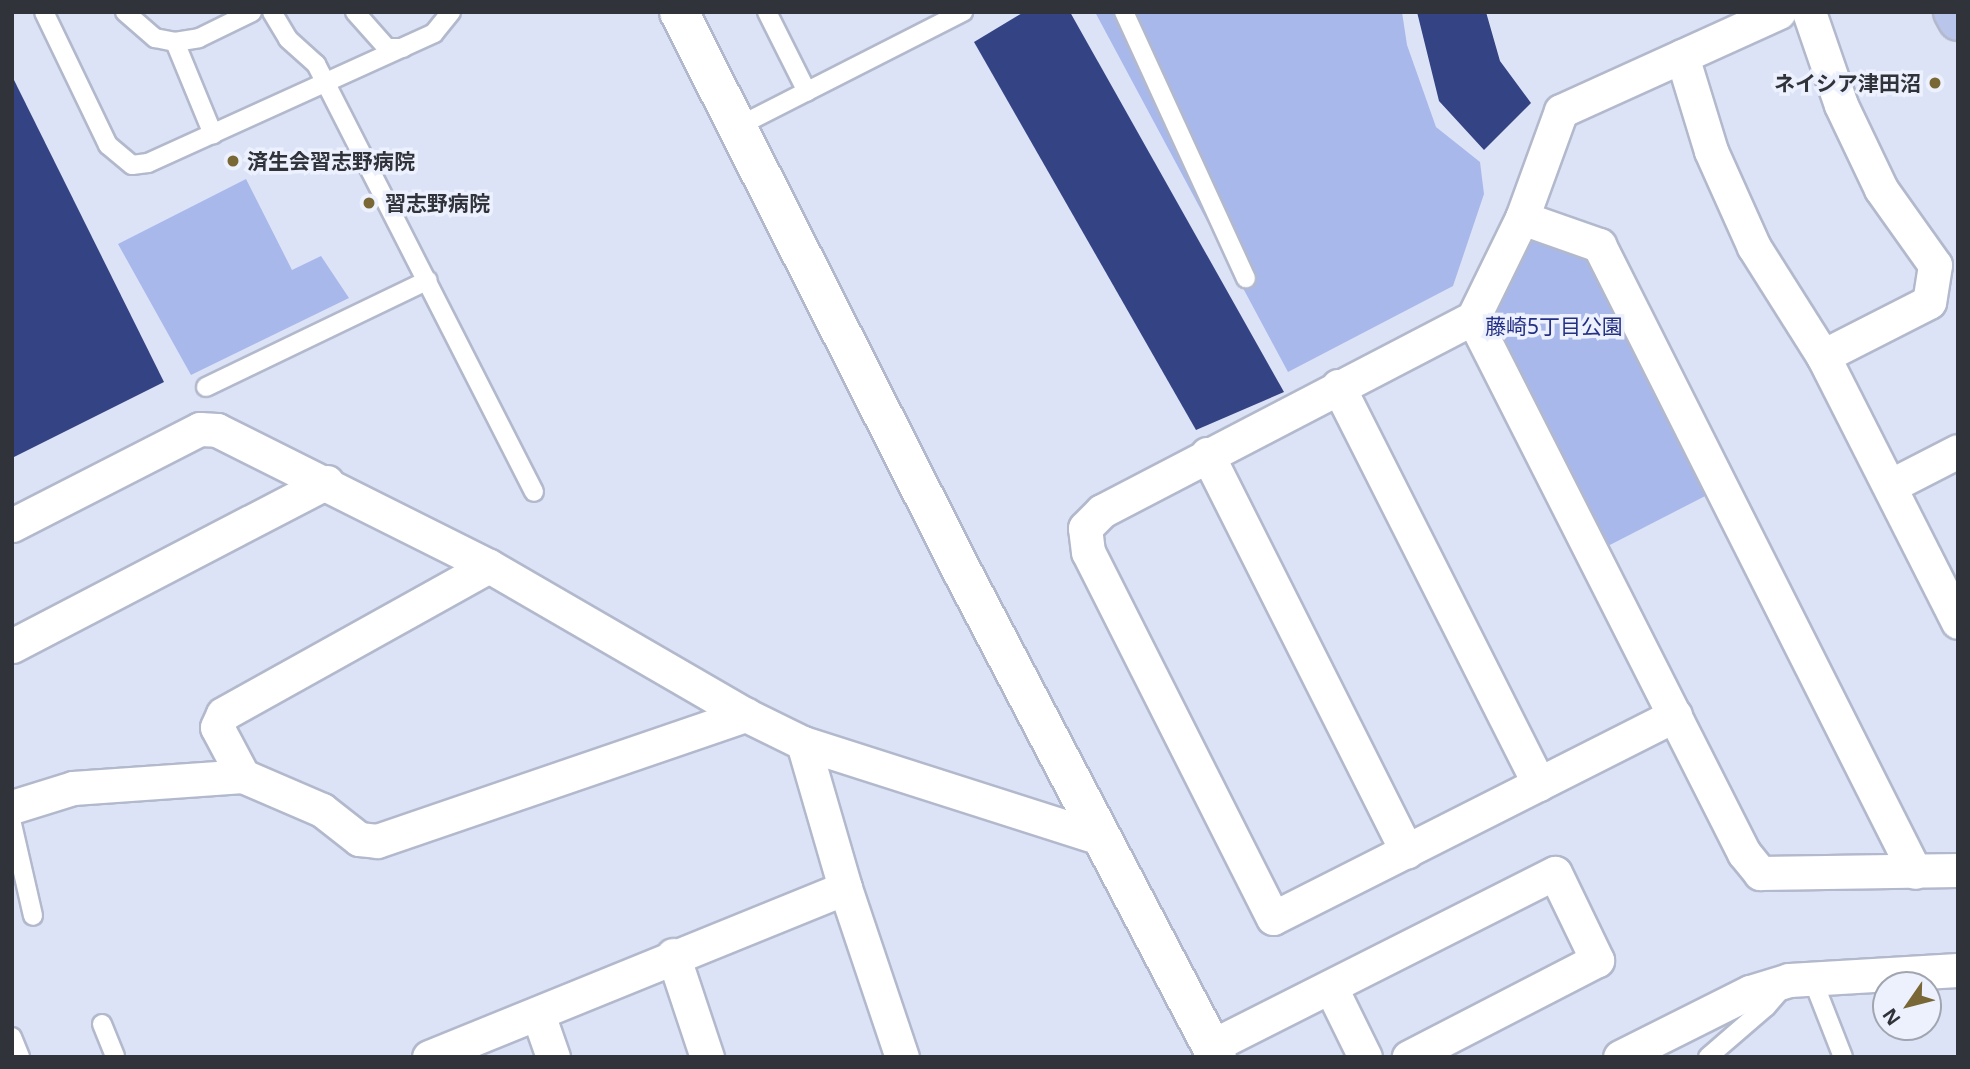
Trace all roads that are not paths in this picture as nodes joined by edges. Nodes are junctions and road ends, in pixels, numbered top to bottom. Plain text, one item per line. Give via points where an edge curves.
1 (44, 12) edge
2 (125, 12) edge
3 (252, 12) edge
4 (272, 12) edge
5 (355, 12) edge
6 (451, 12) edge
7 (678, 12) edge
8 (768, 12) edge
9 (962, 12) edge
10 (1124, 12) edge
11 (1779, 12) edge
12 (1809, 12) edge
13 (1953, 12) edge
14 (1958, 21) edge
15 (175, 42) junction
16 (403, 48) junction
17 (1682, 56) junction
18 (324, 81) junction
19 (807, 92) junction
20 (737, 127) junction
21 (213, 134) junction
22 (1522, 218) junction
23 (1246, 278) dead end
24 (428, 280) junction
25 (1474, 318) junction
26 (1823, 356) junction
27 (1338, 386) junction
28 (206, 387) dead end
29 (1958, 451) edge
30 (1207, 454) junction
31 (327, 482) junction
32 (1890, 486) junction
33 (534, 492) dead end
34 (12, 525) edge
35 (489, 566) junction
36 (1956, 613) edge
37 (12, 646) edge
38 (746, 715) junction
39 (1675, 715) junction
40 (803, 743) junction
41 (243, 776) junction
42 (1539, 784) junction
43 (12, 807) edge
44 (12, 824) edge
45 (1101, 838) junction
46 (1407, 851) junction
47 (1958, 870) edge
48 (1915, 872) junction
49 (845, 888) junction
50 (33, 916) dead end
51 (673, 955) junction
52 (1958, 970) edge
53 (1800, 979) junction
54 (1331, 988) junction
55 (538, 1014) junction
56 (102, 1024) dead end
57 (12, 1037) edge
58 (1214, 1052) edge
59 (20, 1057) edge
60 (115, 1057) edge
61 (429, 1057) edge
62 (553, 1057) edge
63 (707, 1057) edge
64 (902, 1057) edge
65 (1365, 1057) edge
66 (1409, 1057) edge
67 (1620, 1057) edge
68 (1708, 1057) edge
69 (1843, 1057) edge

1 - 21 lane via 108,145 120,158 132,165 148,163
2 - 15 lane via 155,38
3 - 15 lane via 199,38
4 - 18 lane via 288,39 316,64
5 - 16 lane via 380,43
6 - 16 lane via 434,33
7 - 20 street
8 - 19 lane
9 - 19 lane
10 - 23 lane
11 - 17 street
12 - 26 street via 1841,105 1881,189 1935,265 1929,302
13 - 14 main road
15 - 21 lane
16 - 18 lane
17 - 22 street via 1561,111
17 - 26 street via 1711,151 1754,247
18 - 21 lane
18 - 24 lane
19 - 20 lane
20 - 45 street
22 - 25 street
22 - 48 street via 1599,245
24 - 28 lane
24 - 33 lane
25 - 27 street
25 - 39 street
26 - 32 street
27 - 30 street
27 - 42 street
29 - 32 street
30 - 46 street
30 - 46 street via 1102,511 1085,528 1088,552 1168,711 1273,918
31 - 34 street via 218,430 200,429
31 - 35 street
31 - 37 street
32 - 36 street
35 - 38 street
35 - 41 street via 223,714 217,727
38 - 40 street
38 - 41 street via 377,841 359,839 322,810
39 - 42 street
39 - 48 street via 1744,853 1760,873
40 - 45 street
40 - 49 street
41 - 43 street via 73,789
42 - 46 street
44 - 50 lane
45 - 58 street
47 - 48 street
49 - 51 street
49 - 64 street
51 - 55 street
51 - 63 street
52 - 53 street
53 - 67 street via 1750,992
53 - 68 lane
53 - 69 lane
54 - 58 street
54 - 65 street
54 - 66 street via 1555,873 1597,960
55 - 61 street
55 - 62 street
56 - 60 lane
57 - 59 lane

